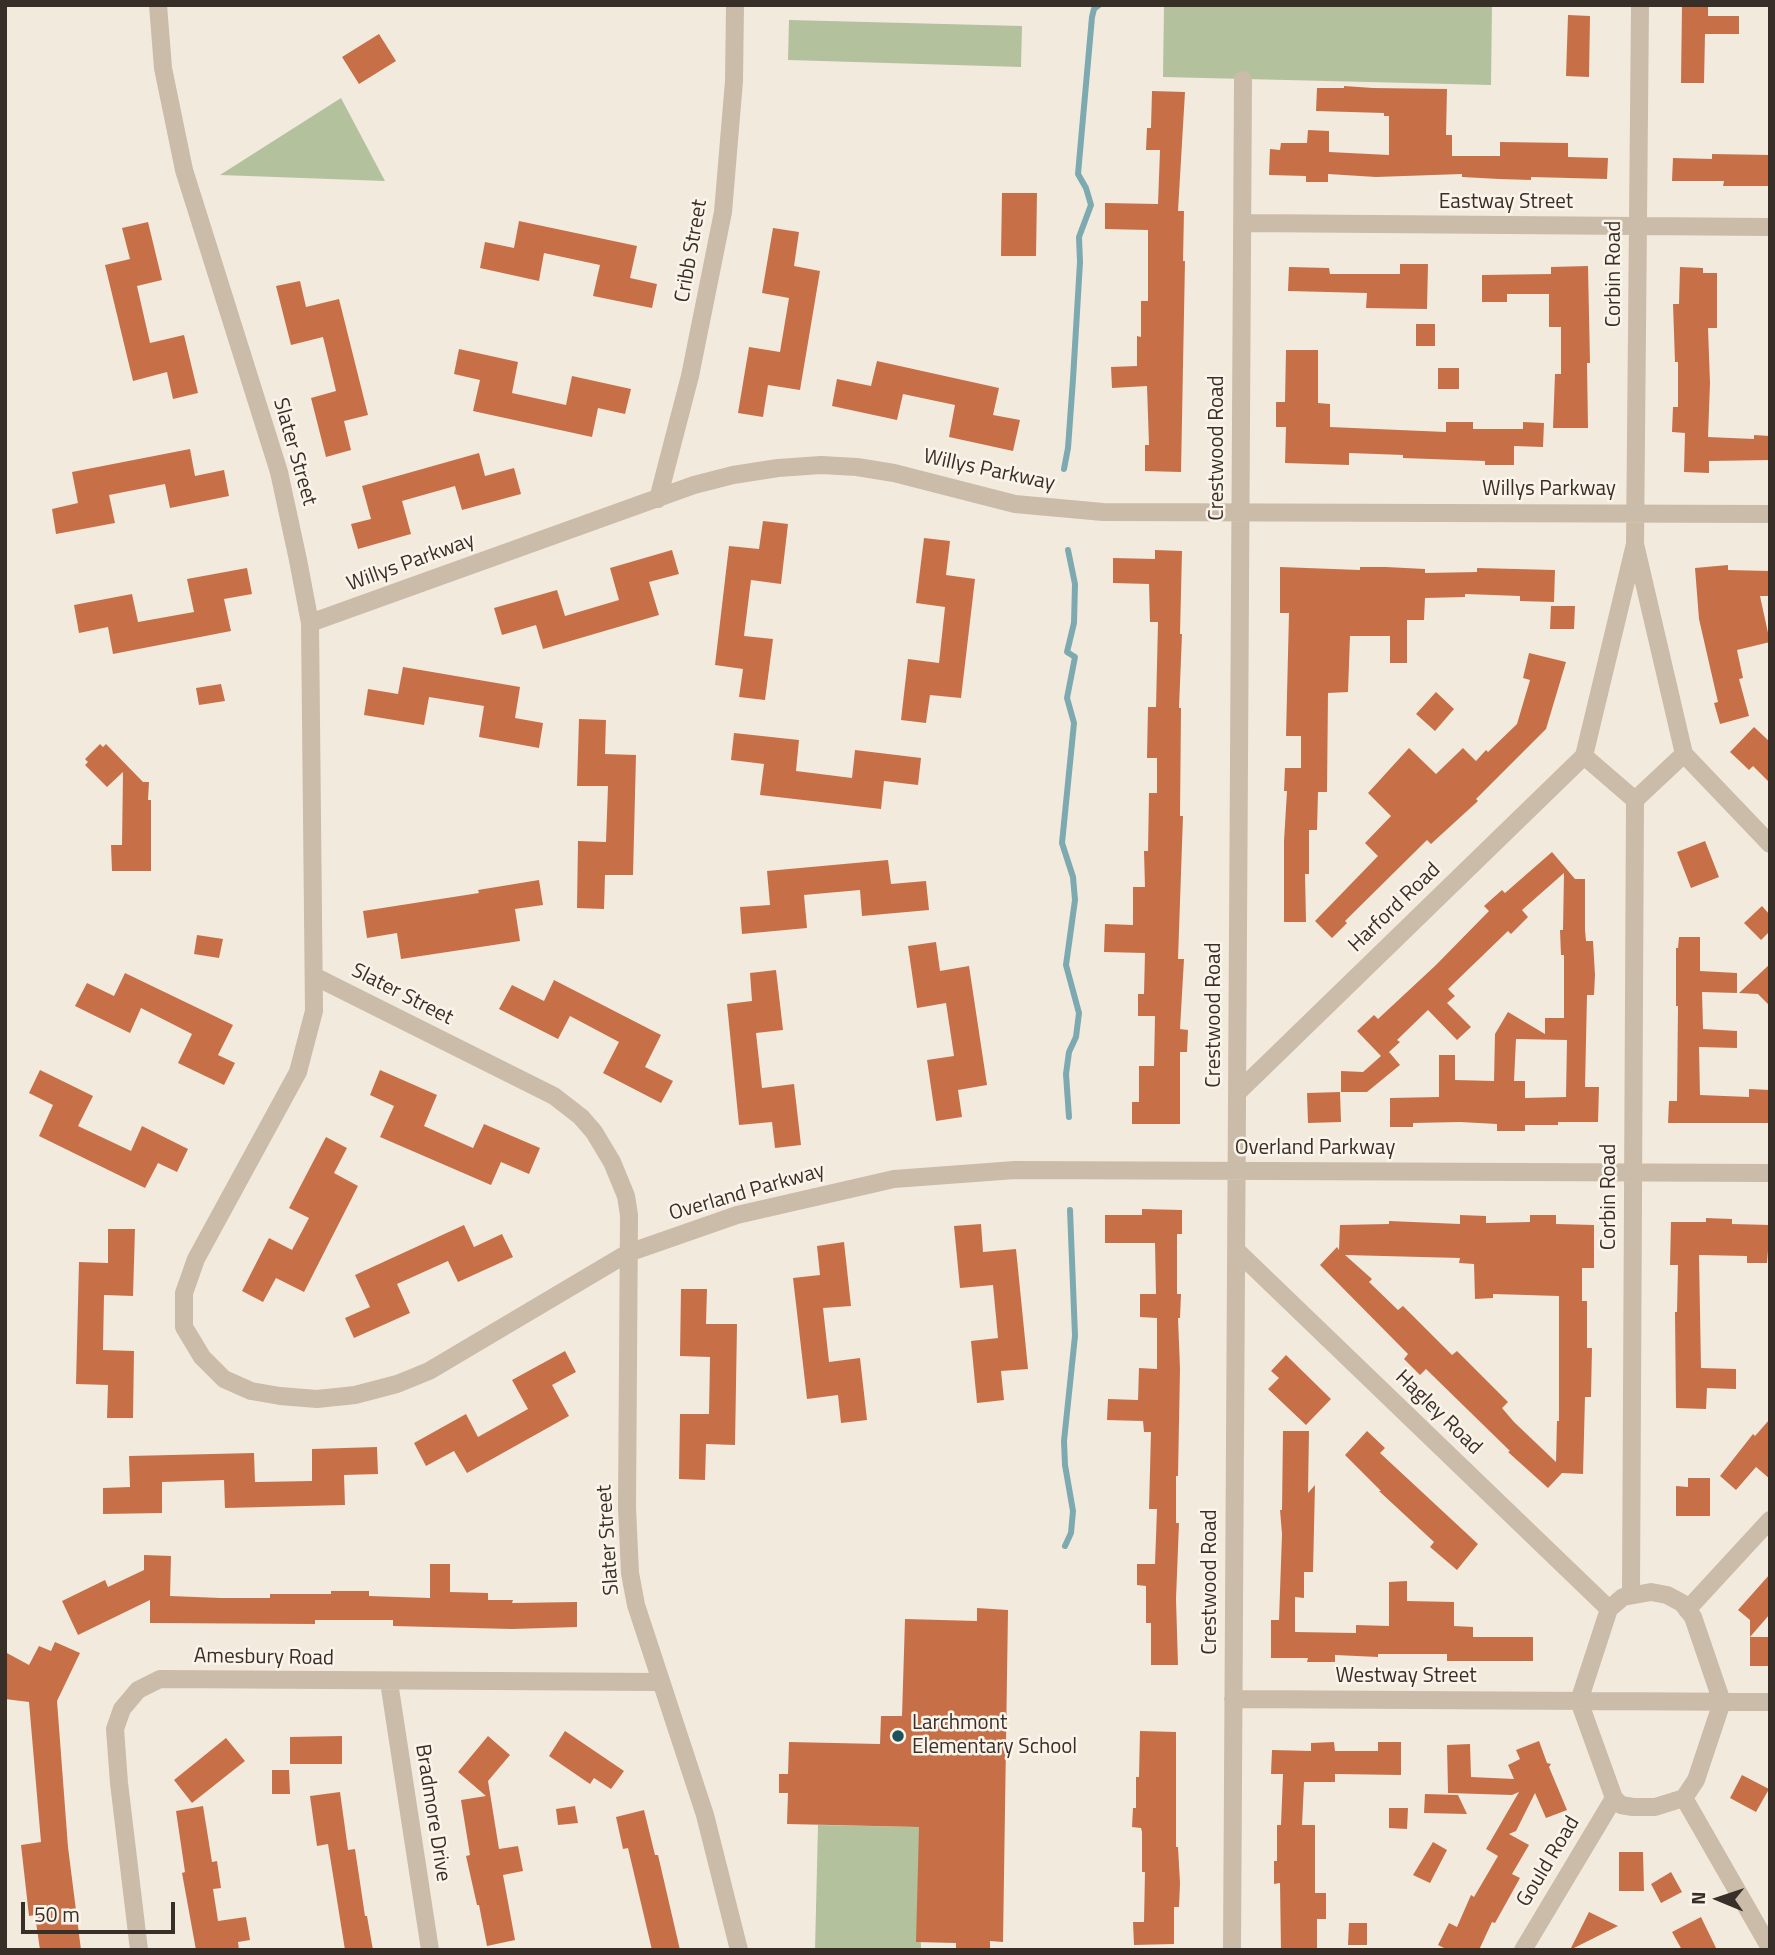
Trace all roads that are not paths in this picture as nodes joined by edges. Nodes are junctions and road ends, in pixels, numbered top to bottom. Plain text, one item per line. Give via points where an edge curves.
1 (158, 5) edge
2 (734, 5) edge
3 (1640, 5) edge
4 (1243, 80) dead end
5 (1243, 223) junction
6 (1638, 227) junction
7 (1770, 228) edge
8 (658, 499) junction
9 (1241, 512) junction
10 (1636, 514) junction
11 (1770, 514) edge
12 (1635, 544) junction
13 (310, 622) junction
14 (1684, 754) junction
15 (1584, 756) junction
16 (1635, 800) junction
17 (1770, 844) edge
18 (314, 976) junction
19 (1237, 1093) junction
20 (1237, 1171) junction
21 (1770, 1173) edge
22 (1633, 1174) junction
23 (1236, 1250) junction
24 (628, 1253) junction
25 (1770, 1520) edge
26 (1631, 1594) junction
27 (1609, 1609) junction
28 (1687, 1610) junction
29 (389, 1682) junction
30 (660, 1682) junction
31 (1233, 1699) junction
32 (1580, 1701) junction
33 (1722, 1702) junction
34 (1770, 1702) edge
35 (1614, 1798) junction
36 (1684, 1798) junction
37 (1770, 1948) edge
38 (139, 1950) edge
39 (430, 1950) edge
40 (739, 1950) edge
41 (1232, 1950) edge
42 (1523, 1950) edge

1 - 13 street, Slater Street via 163,68 184,170 279,472
2 - 8 street, Cribb Street via 733,94 723,212 693,362
3 - 6 street, Corbin Road
4 - 5 street, Crestwood Road
5 - 6 street, Eastway Street
5 - 9 street, Crestwood Road
6 - 7 street, Eastway Street
6 - 10 street, Corbin Road
8 - 9 street, Willys Parkway via 733,475 821,465 894,473 994,500 1059,510
8 - 13 street, Willys Parkway
9 - 10 street, Willys Parkway
9 - 19 street, Crestwood Road
10 - 11 street, Willys Parkway
10 - 12 street, Corbin Road
12 - 14 street, Corbin Road
12 - 15 street, Corbin Road
13 - 18 street, Slater Street
14 - 16 street
14 - 17 street
15 - 16 street
15 - 19 street, Harford Road
16 - 22 street, Corbin Road
18 - 24 street, Slater Street via 554,1096 581,1117 612,1162 626,1196
18 - 24 street, Overland Parkway via 314,1011 298,1072 196,1259 184,1293 184,1327 213,1369 237,1386 279,1396 317,1399 397,1384 429,1371
19 - 20 street, Crestwood Road
20 - 22 street, Overland Parkway
20 - 23 street, Crestwood Road
20 - 24 street, Overland Parkway via 1015,1170 894,1179 737,1215
21 - 22 street, Overland Parkway
22 - 26 street, Corbin Road
23 - 27 street, Hagley Road
23 - 31 street, Crestwood Road
24 - 30 street, Slater Street via 628,1539 636,1605
25 - 28 street
26 - 27 street
26 - 28 street via 1667,1595
27 - 32 street
28 - 33 street
29 - 30 street, Amesbury Road
29 - 38 street, Amesbury Road via 160,1679 138,1690 122,1709 116,1729
29 - 39 street, Bradmore Drive
30 - 40 street, Slater Street via 705,1815
31 - 32 street, Westway Street
31 - 41 street, Crestwood Road
32 - 33 street, Westway Street
32 - 35 street
33 - 34 street, Westway Street
33 - 36 street via 1696,1780
35 - 36 street via 1621,1805 1654,1807
35 - 42 street, Gould Road
36 - 37 street

